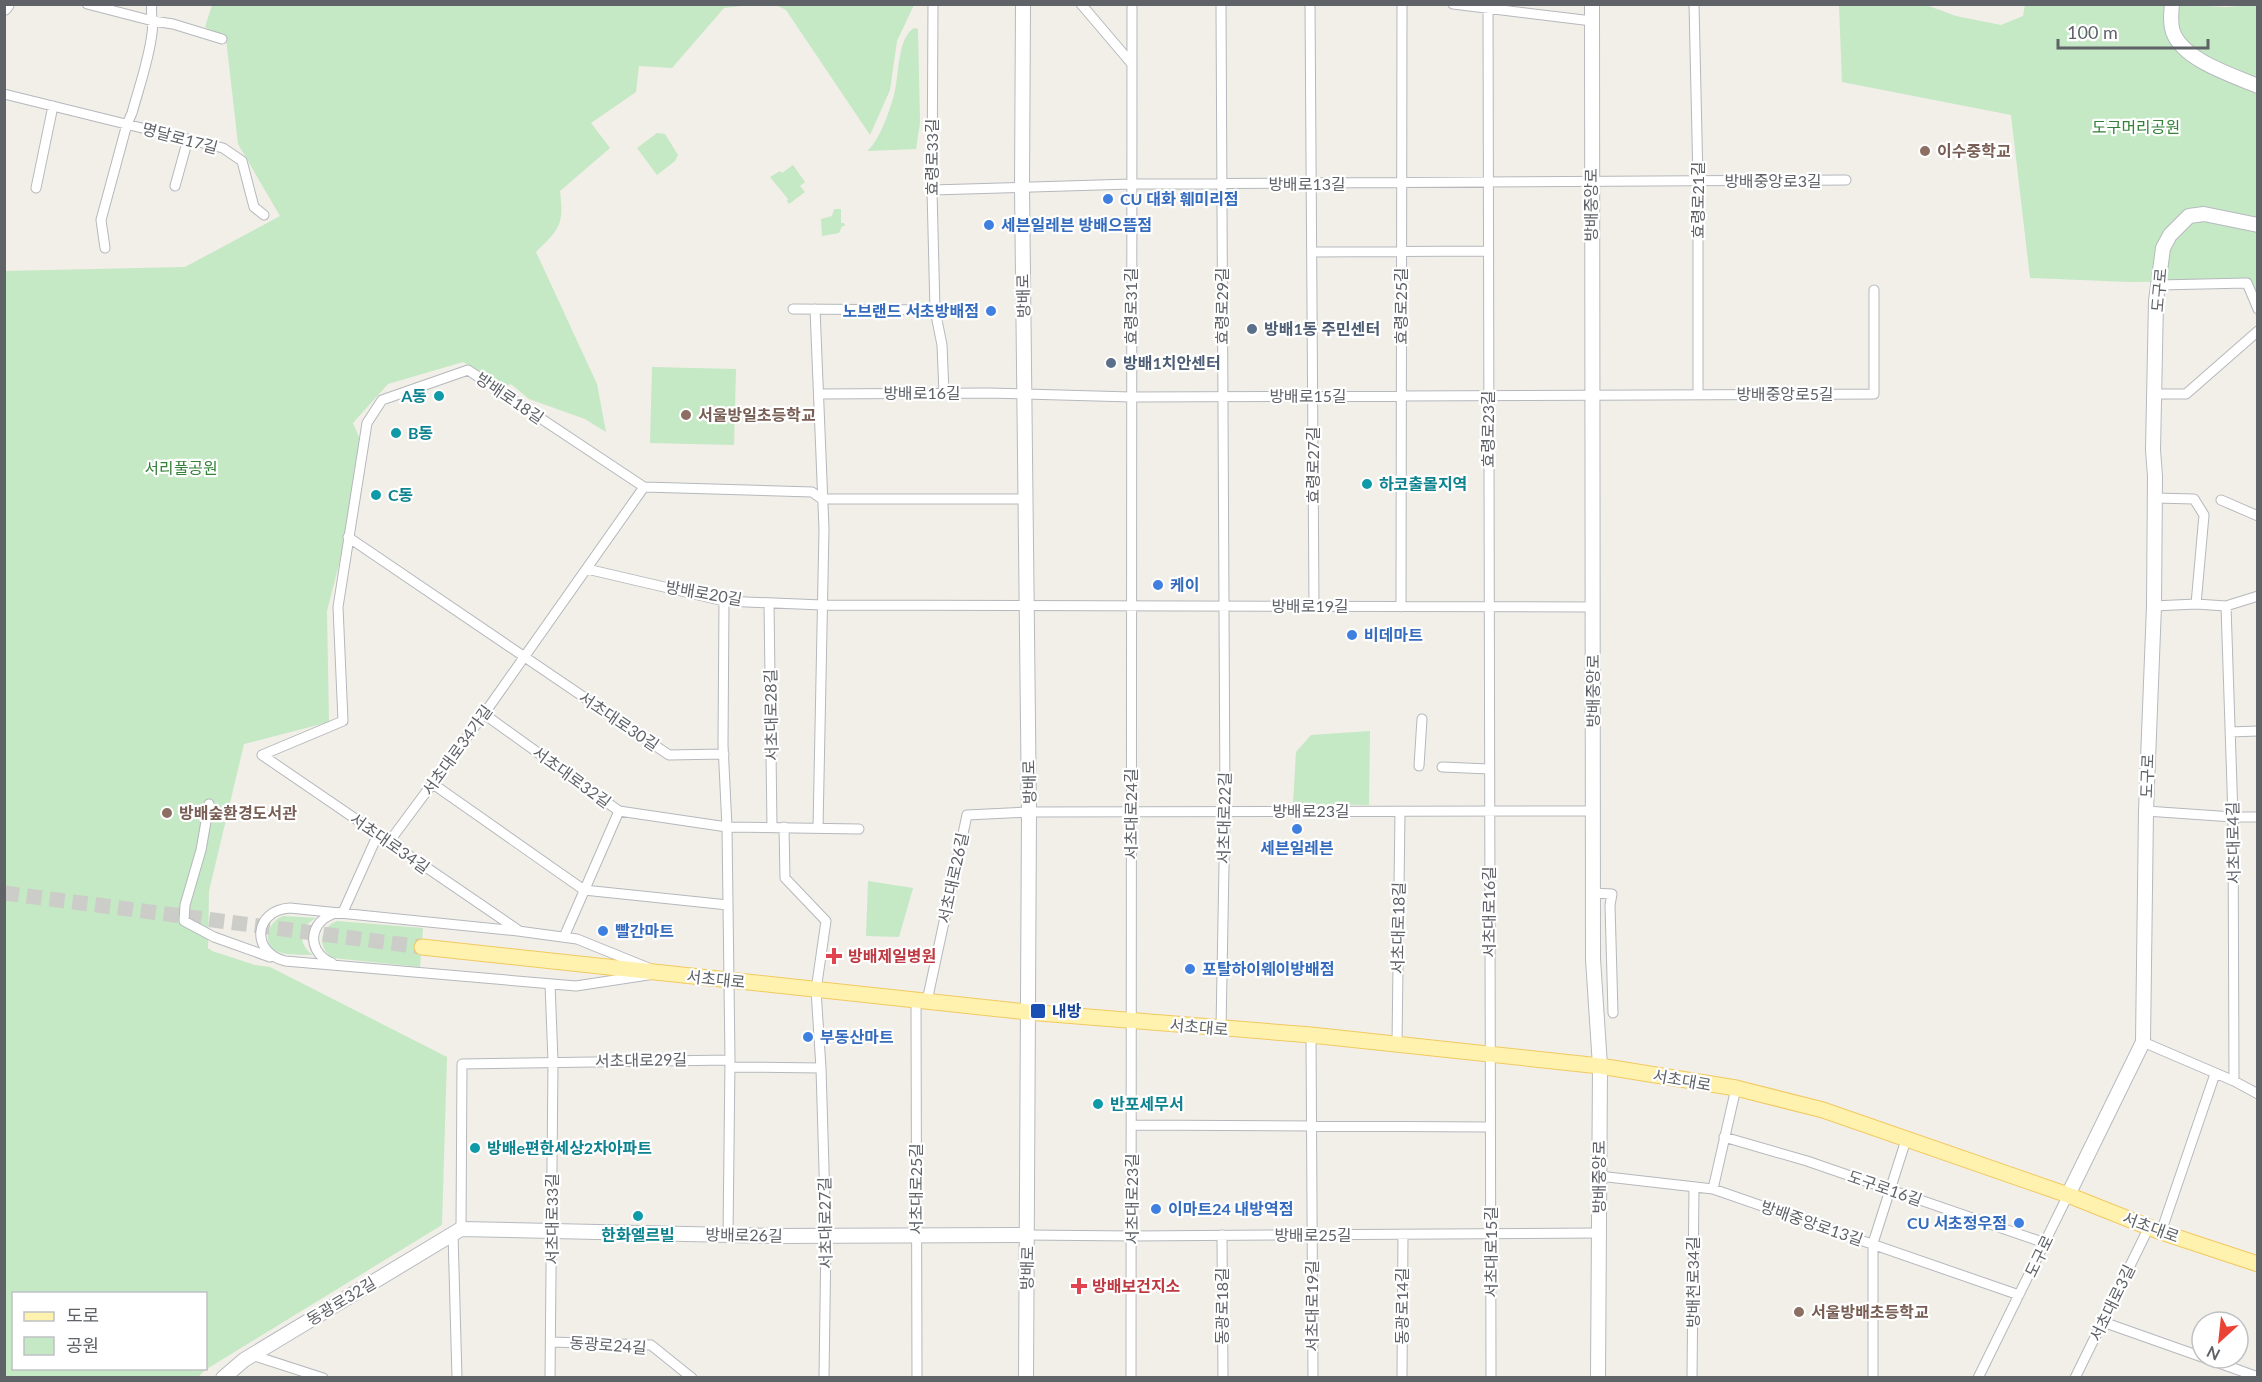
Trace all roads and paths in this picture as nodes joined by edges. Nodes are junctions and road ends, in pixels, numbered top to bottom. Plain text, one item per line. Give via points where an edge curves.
1 (87, 4) edge
2 (152, 4) edge
3 (933, 4) edge
4 (1023, 4) edge
5 (1082, 4) edge
6 (1132, 4) edge
7 (1221, 4) edge
8 (1310, 4) edge
9 (1402, 4) edge
10 (1453, 4) edge
11 (1592, 4) edge
12 (1695, 4) edge
13 (2172, 4) edge
14 (1488, 7) edge
15 (153, 21) junction
16 (1592, 21) junction
17 (222, 39) dead end
18 (1132, 64) junction
19 (2258, 86) edge
20 (4, 94) edge
21 (53, 106) junction
22 (127, 124) junction
23 (188, 139) junction
24 (1846, 180) dead end
25 (1698, 181) junction
26 (1591, 182) junction
27 (1402, 183) junction
28 (1488, 183) junction
29 (1131, 184) junction
30 (1222, 184) junction
31 (1311, 184) junction
32 (175, 186) dead end
33 (1022, 187) junction
34 (36, 188) dead end
35 (932, 190) junction
36 (264, 215) dead end
37 (2258, 225) edge
38 (105, 248) dead end
39 (1488, 251) junction
40 (1312, 252) junction
41 (1401, 253) junction
42 (2158, 285) junction
43 (1874, 290) dead end
44 (793, 309) dead end
45 (815, 309) junction
46 (2258, 309) edge
47 (935, 310) junction
48 (2258, 331) edge
49 (944, 393) junction
50 (819, 394) junction
51 (1024, 394) junction
52 (2154, 394) junction
53 (1592, 395) junction
54 (1698, 395) junction
55 (1313, 396) junction
56 (1401, 396) junction
57 (1488, 396) junction
58 (1131, 397) junction
59 (1223, 397) junction
60 (644, 487) junction
61 (2155, 498) junction
62 (822, 499) junction
63 (1026, 499) junction
64 (2221, 500) dead end
65 (2258, 516) edge
66 (348, 537) junction
67 (587, 569) junction
68 (2258, 596) edge
69 (724, 600) junction
70 (769, 603) junction
71 (2196, 604) junction
72 (822, 605) junction
73 (1314, 605) junction
74 (2154, 606) junction
75 (2226, 606) junction
76 (1027, 607) junction
77 (1130, 607) junction
78 (1224, 607) junction
79 (1401, 607) junction
80 (1488, 607) junction
81 (1593, 607) junction
82 (525, 657) junction
83 (484, 714) junction
84 (1422, 719) dead end
85 (2258, 731) edge
86 (2230, 732) junction
87 (724, 754) junction
88 (262, 755) joint
89 (1419, 766) dead end
90 (1442, 767) dead end
91 (1489, 768) junction
92 (433, 784) junction
93 (209, 804) dead end
94 (1400, 811) junction
95 (1489, 811) junction
96 (1593, 811) junction
97 (2146, 811) junction
98 (619, 812) junction
99 (1029, 812) junction
100 (1131, 812) junction
101 (1225, 812) junction
102 (2233, 817) junction
103 (2258, 817) edge
104 (727, 827) junction
105 (772, 827) junction
106 (784, 827) junction
107 (818, 828) junction
108 (859, 829) dead end
109 (378, 834) junction
110 (389, 842) junction
111 (584, 890) junction
112 (1593, 893) junction
113 (728, 905) junction
114 (343, 912) junction
115 (519, 931) junction
116 (564, 937) junction
117 (422, 947) tunnel mouth
118 (277, 959) junction
119 (338, 965) junction
120 (661, 973) junction
121 (728, 981) junction
122 (550, 984) junction
123 (816, 990) junction
124 (922, 1001) junction
125 (1026, 1012) junction
126 (1613, 1012) dead end
127 (1131, 1021) junction
128 (1221, 1029) junction
129 (1311, 1035) junction
130 (2143, 1042) junction
131 (1396, 1044) junction
132 (1489, 1054) junction
133 (553, 1061) junction
134 (730, 1064) junction
135 (1600, 1066) junction
136 (821, 1068) junction
137 (2215, 1074) junction
138 (2234, 1081) junction
139 (1736, 1088) junction
140 (2258, 1094) edge
141 (1132, 1125) junction
142 (1311, 1127) junction
143 (1490, 1127) junction
144 (1724, 1137) junction
145 (1906, 1140) junction
146 (1599, 1176) junction
147 (1694, 1187) junction
148 (1713, 1189) junction
149 (1891, 1190) junction
150 (2068, 1195) junction
151 (2155, 1229) junction
152 (457, 1231) junction
153 (552, 1231) junction
154 (1491, 1233) junction
155 (1599, 1233) junction
156 (1402, 1234) junction
157 (728, 1235) junction
158 (916, 1235) junction
159 (1028, 1235) junction
160 (1222, 1235) junction
161 (1312, 1235) junction
162 (826, 1236) junction
163 (1132, 1236) junction
164 (1873, 1243) junction
165 (2045, 1243) junction
166 (2258, 1264) edge
167 (2019, 1295) junction
168 (2103, 1322) junction
169 (550, 1342) junction
170 (2190, 1352) edge
171 (252, 1355) junction
172 (2239, 1370) edge
173 (223, 1377) edge
174 (323, 1377) edge
175 (457, 1377) edge
176 (550, 1377) edge
177 (692, 1377) edge
178 (824, 1377) edge
179 (917, 1377) edge
180 (1026, 1377) edge
181 (1131, 1377) edge
182 (1222, 1377) edge
183 (1313, 1377) edge
184 (1402, 1377) edge
185 (1491, 1377) edge
186 (1598, 1377) edge
187 (1692, 1377) edge
188 (1873, 1377) edge
189 (1978, 1377) edge
190 (2075, 1377) edge
191 (2258, 1377) edge

1 - 15 street
2 - 15 street
3 - 35 street, 효령로33길
4 - 33 street, 방배로
5 - 18 street
6 - 18 street, 효령로31길
7 - 30 street, 효령로29길
8 - 31 street, 효령로27길
9 - 27 street, 효령로25길
10 - 14 street
11 - 16 street, 방배중앙로
12 - 25 street, 효령로21길
13 - 19 street via 2173,33 2187,52
14 - 16 street
14 - 28 street, 효령로23길
15 - 17 street
15 - 22 street
16 - 26 street, 방배중앙로
18 - 29 street, 효령로31길
20 - 21 street, 명달로17길
21 - 22 street, 명달로17길
21 - 34 street
22 - 23 street, 명달로17길
22 - 38 street, 명달로17길 via 101,220
23 - 32 street
23 - 36 street, 명달로17길 via 222,148 242,161 254,207
24 - 25 street, 방배중앙로3길
25 - 26 street, 방배중앙로3길
25 - 54 street, 효령로21길
26 - 28 street, 방배로13길
26 - 53 street, 방배중앙로
27 - 28 street, 방배로13길
27 - 31 street, 방배로13길
27 - 41 street, 효령로25길
28 - 39 street, 효령로23길
29 - 30 street, 방배로13길
29 - 33 street, 방배로13길
29 - 58 street, 효령로31길
30 - 31 street, 방배로13길
30 - 59 street, 효령로29길
31 - 40 street, 효령로27길
33 - 35 street
33 - 51 street, 방배로
35 - 47 street, 효령로33길
37 - 42 street, 도구로 via 2204,214 2188,216 2170,234 2163,248
39 - 41 street
39 - 57 street, 효령로23길
40 - 41 street
40 - 55 street, 효령로27길
41 - 56 street, 효령로25길
42 - 46 street via 2247,283
42 - 52 street, 도구로
43 - 54 street, 방배중앙로5길 via 1874,394
44 - 45 street
45 - 47 street
45 - 50 street
47 - 49 street, 효령로33길 via 942,345
48 - 52 street via 2186,394
49 - 50 street, 방배로16길
49 - 51 street, 방배로16길
50 - 62 street
51 - 58 street, 방배로15길
51 - 63 street, 방배로
52 - 61 street, 도구로
53 - 54 street, 방배중앙로5길
53 - 57 street, 방배로15길
53 - 81 street, 방배중앙로
55 - 56 street, 방배로15길
55 - 59 street, 방배로15길
55 - 73 street, 효령로27길
56 - 57 street, 방배로15길
56 - 79 street, 효령로25길
57 - 80 street, 효령로23길
58 - 59 street, 방배로15길
58 - 77 street, 효령로31길
59 - 78 street, 효령로29길
60 - 62 street via 812,492
60 - 66 street, 방배로18길 via 468,370 382,400 367,423
60 - 67 street, 서초대로34가길
61 - 71 street via 2194,499 2204,515
61 - 74 street, 도구로
62 - 63 street
62 - 72 street
63 - 76 street, 방배로
64 - 65 street
66 - 82 street
66 - 88 street, 방배로18길 via 338,607 343,721
67 - 69 street, 방배로20길
67 - 82 street, 서초대로34가길
68 - 75 street
69 - 70 street, 방배로20길
69 - 87 street
70 - 72 street, 방배로20길
70 - 105 street, 서초대로28길
71 - 74 street
71 - 75 street
72 - 76 street, 방배로20길
72 - 107 street
73 - 78 street, 방배로19길
73 - 79 street, 방배로19길
74 - 97 street, 도구로
75 - 86 street, 서초대로4길
76 - 77 street, 방배로19길
76 - 99 street, 방배로
77 - 78 street, 방배로19길
77 - 100 street, 서초대로24길
78 - 101 street, 서초대로22길
79 - 80 street, 방배로19길
80 - 81 street, 방배로19길
80 - 91 street, 서초대로16길
81 - 96 street, 방배중앙로
82 - 83 street, 서초대로34가길
82 - 87 street, 서초대로30길 via 669,755
83 - 92 street, 서초대로34가길
83 - 98 street, 서초대로32길
84 - 89 street
85 - 86 street
86 - 102 street, 서초대로4길
87 - 104 street
88 - 109 street, 서초대로34길
90 - 91 street
91 - 95 street, 서초대로16길
92 - 110 street, 서초대로34가길
92 - 111 street
93 - 118 street via 184,921 214,937
94 - 95 street, 방배로23길
94 - 101 street, 방배로23길
94 - 131 street, 서초대로18길
95 - 96 street, 방배로23길
95 - 132 street, 서초대로16길
96 - 112 street, 방배중앙로
97 - 102 street
97 - 130 street, 도구로
98 - 104 street
98 - 111 street, 서초대로32길
99 - 100 street, 방배로23길
99 - 124 street, 서초대로26길 via 967,815
99 - 125 street, 방배로
100 - 101 street, 방배로23길
100 - 127 street, 서초대로24길
101 - 128 street, 서초대로22길
102 - 103 street
102 - 138 street, 서초대로4길
104 - 105 street
104 - 113 street
105 - 106 street
106 - 107 street
106 - 123 street via 785,878 826,921
107 - 108 street
109 - 110 street, 서초대로34길
109 - 114 street
110 - 115 street, 서초대로34길
111 - 113 street
111 - 116 street, 서초대로32길
112 - 126 street via 1612,894
112 - 135 street, 방배중앙로
113 - 121 street
114 - 115 street, 서초대로
114 - 118 street, 서초대로 via 290,908 273,912 262,924 261,940
114 - 119 street via 320,921 314,936 323,959
115 - 116 street, 서초대로
116 - 120 street, 서초대로
117 - 120 main road, 서초대로
118 - 119 street, 서초대로
119 - 122 street, 서초대로
120 - 121 main road, 서초대로
120 - 122 street, 서초대로 via 576,986
121 - 123 main road, 서초대로
121 - 134 street
122 - 133 street, 서초대로33길
123 - 124 main road, 서초대로
123 - 136 street, 서초대로27길
124 - 125 main road, 서초대로
124 - 158 street, 서초대로25길
125 - 127 main road, 서초대로
125 - 159 street, 방배로
127 - 128 main road, 서초대로
127 - 141 street, 서초대로23길
128 - 129 main road, 서초대로
129 - 131 main road, 서초대로
129 - 142 street, 서초대로19길
130 - 137 street
130 - 150 street, 도구로
131 - 132 main road, 서초대로
132 - 135 main road, 서초대로
132 - 143 street, 서초대로15길
133 - 134 street, 서초대로29길
133 - 152 street via 462,1064
133 - 153 street, 서초대로33길
134 - 136 street
134 - 157 street
135 - 139 main road, 서초대로
135 - 146 street, 방배중앙로
136 - 162 street, 서초대로27길
137 - 138 street
137 - 151 street
138 - 140 street
139 - 144 street
139 - 145 main road, 서초대로 via 1800,1103
141 - 142 street
141 - 163 street, 서초대로23길
142 - 143 street
142 - 161 street, 서초대로19길
143 - 154 street, 서초대로15길
144 - 148 street
144 - 149 street, 도구로16길
145 - 149 street
145 - 150 main road, 서초대로
146 - 147 street, 방배중앙로13길
146 - 155 street, 방배중앙로
147 - 148 street, 방배중앙로13길
147 - 187 street, 방배천로34길
148 - 164 street, 방배중앙로13길
149 - 164 street
149 - 165 street, 도구로16길
150 - 151 main road, 서초대로
150 - 165 street, 도구로
151 - 166 main road, 서초대로
151 - 168 street, 서초대로3길
152 - 153 street, 방배로26길
152 - 171 street, 동광로32길
152 - 175 street
153 - 157 street, 방배로26길
153 - 169 street, 서초대로33길
154 - 155 street, 방배로25길
154 - 156 street, 방배로25길
154 - 185 street, 서초대로15길
155 - 186 street, 방배중앙로
156 - 161 street, 방배로25길
156 - 184 street, 동광로14길
157 - 162 street, 방배로26길
158 - 159 street, 방배로26길
158 - 162 street, 방배로26길
158 - 179 street, 서초대로25길
159 - 163 street, 방배로25길
159 - 180 street, 방배로
160 - 161 street, 방배로25길
160 - 163 street, 방배로25길
160 - 182 street, 동광로18길
161 - 183 street, 서초대로19길
162 - 178 street, 서초대로27길
163 - 181 street, 서초대로23길
164 - 167 street, 방배중앙로13길
164 - 188 street
165 - 167 street, 도구로
167 - 189 street, 도구로
168 - 170 street
168 - 190 street, 서초대로3길
169 - 176 street, 서초대로33길
169 - 177 street, 동광로24길 via 651,1345
171 - 173 street, 동광로32길
171 - 174 street
172 - 191 street

